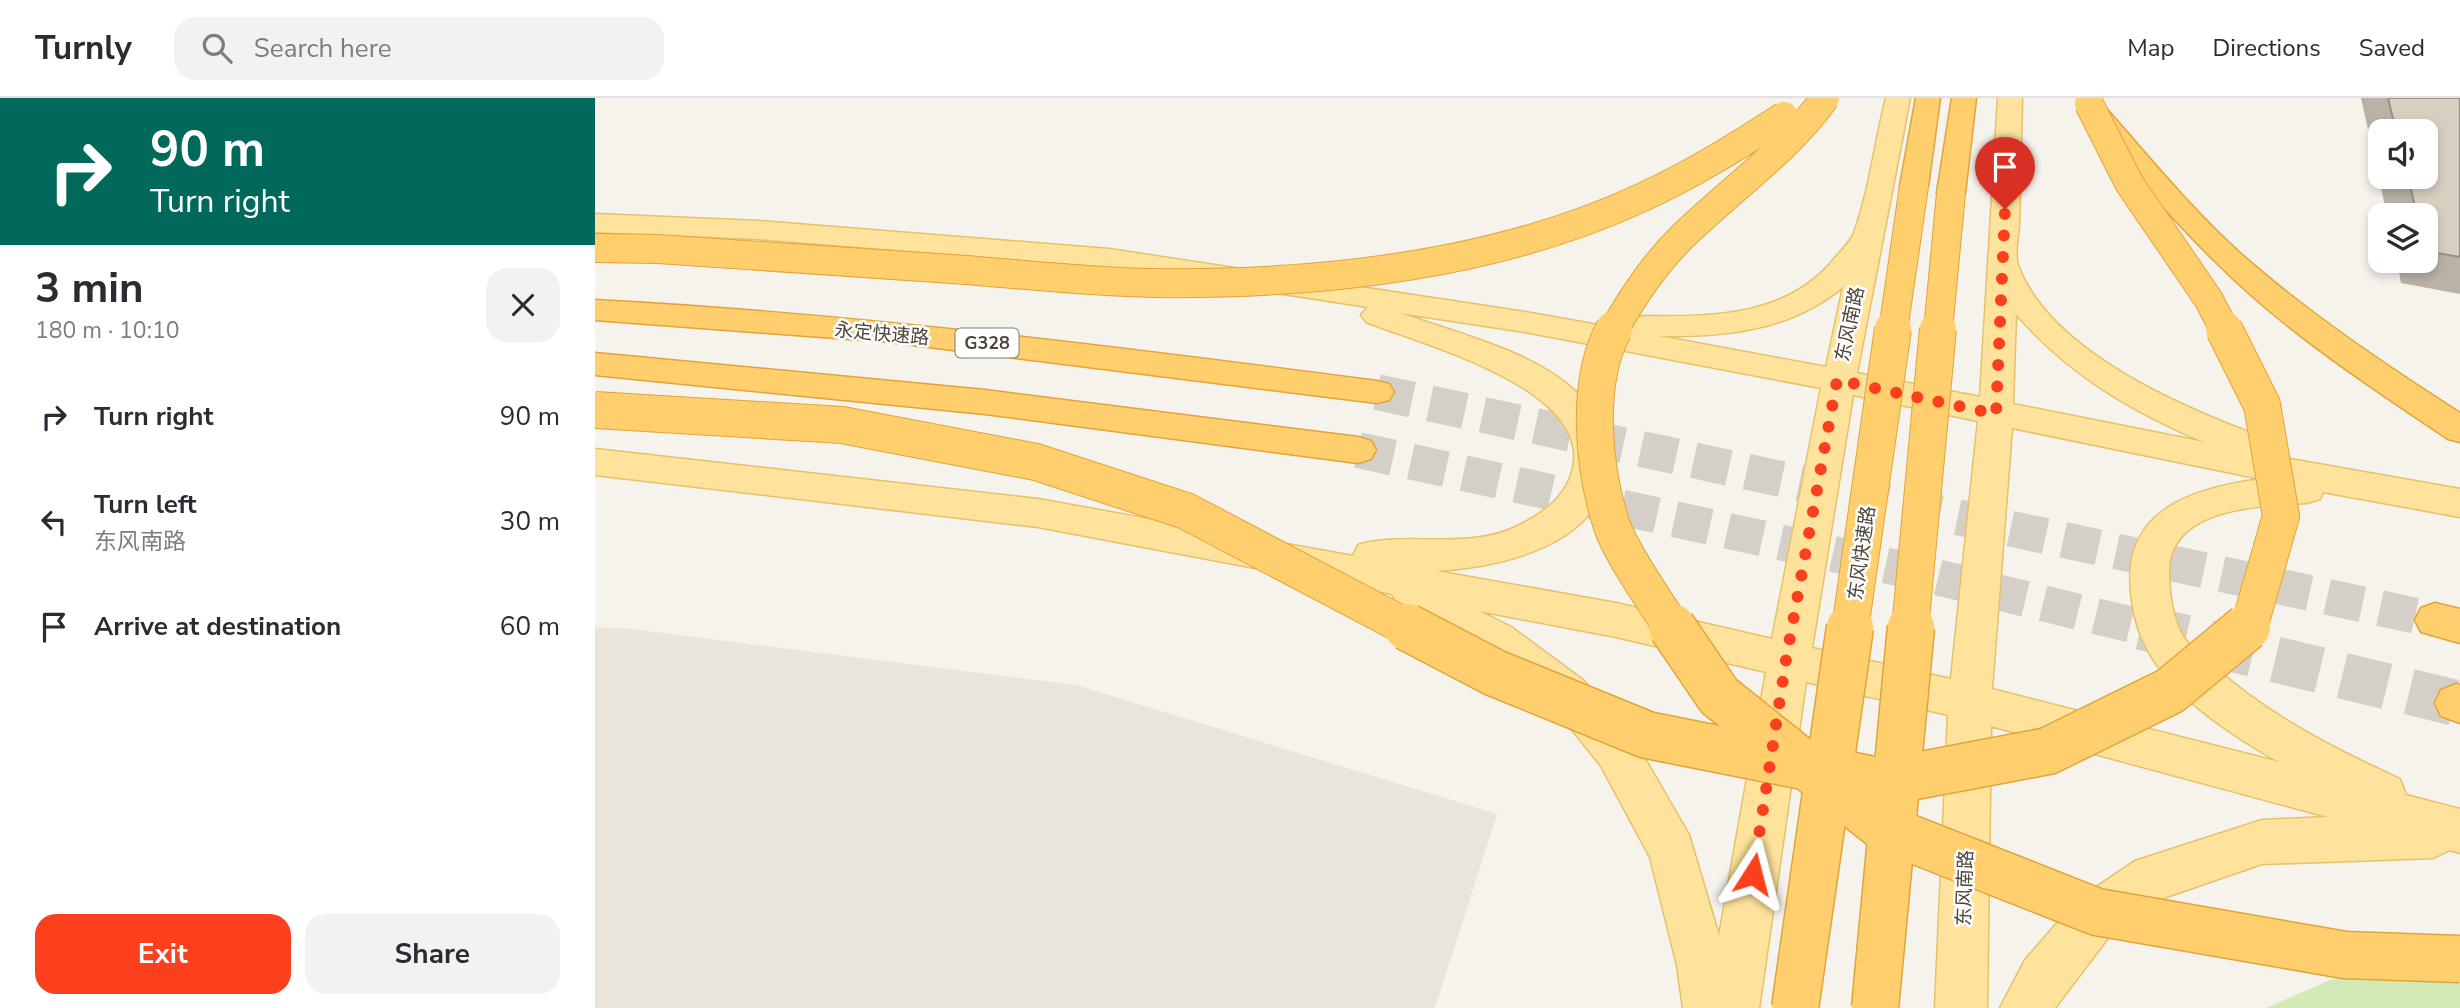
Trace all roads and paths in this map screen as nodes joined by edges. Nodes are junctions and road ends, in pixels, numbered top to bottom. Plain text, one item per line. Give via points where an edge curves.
1 (1808, 98) edge
2 (1825, 98) edge
3 (1898, 98) edge
4 (1928, 98) edge
5 (1964, 98) edge
6 (2010, 98) edge
7 (2087, 101) edge
8 (595, 223) edge
9 (1867, 239) junction
10 (595, 248) edge
11 (2003, 265) junction
12 (1322, 290) junction
13 (595, 310) edge
14 (1525, 322) junction
15 (595, 364) edge
16 (1837, 380) junction
17 (1377, 392) tunnel mouth
18 (595, 410) edge
19 (1996, 414) junction
20 (2460, 430) edge
21 (1358, 450) tunnel mouth
22 (595, 462) edge
23 (2358, 486) junction
24 (2460, 503) edge
25 (1241, 550) junction
26 (1380, 576) junction
27 (1786, 660) junction
28 (1969, 702) junction
29 (2460, 831) edge
30 (2460, 959) edge
31 (1709, 1008) edge
32 (1733, 1008) edge
33 (1795, 1008) edge
34 (1875, 1008) edge
35 (1961, 1008) edge
36 (2027, 1008) edge

1 - 10 highway, bridge via 1740,149 1670,187 1597,217 1481,252 1331,276 1152,283
2 - 30 highway, bridge via 1807,123 1681,238 1638,288 1604,348 1593,430 1611,524 1658,606 1719,696 1884,828 2097,912 2345,955
3 - 9 main road, 东风南路
4 - 33 highway, 东风快速路, bridge
5 - 34 highway, bridge via 1951,193
6 - 11 main road, 东风南路
7 - 18 highway, bridge via 2129,183 2209,300 2262,405 2281,516 2249,624 2170,691 2048,751 1884,782 1647,735 1495,673 1186,511 1036,462 842,425
7 - 20 highway, bridge via 2167,196 2230,260 2339,351
8 - 12 main road via 759,230 1109,258
9 - 14 main road via 1832,281 1785,310 1755,320 1713,326
9 - 16 main road, 东风南路
11 - 19 main road, 东风南路
11 - 23 main road via 2026,306 2055,337 2089,366 2143,400 2232,440
12 - 14 main road
12 - 25 main road via 1529,373 1551,387 1587,429 1593,453 1588,485 1557,523 1518,542 1476,550 1416,558
13 - 17 highway, 永定快速路 / G328 via 1029,347
14 - 16 main road
15 - 21 highway via 985,402
16 - 19 main road
16 - 27 main road, 东风南路
19 - 23 main road
19 - 28 main road, 东风南路
22 - 25 main road via 1038,513
23 - 24 main road
23 - 29 main road via 2259,492 2201,506 2179,518 2155,541 2149,573 2152,608 2169,649 2208,689 2263,731
25 - 26 main road
26 - 27 main road via 1616,620
26 - 31 main road via 1496,639 1568,693 1617,752 1672,851
27 - 28 main road
27 - 32 main road, 东风南路
28 - 29 main road
28 - 35 main road, 东风南路
29 - 36 main road via 2262,842 2152,878 2094,917 2043,978

